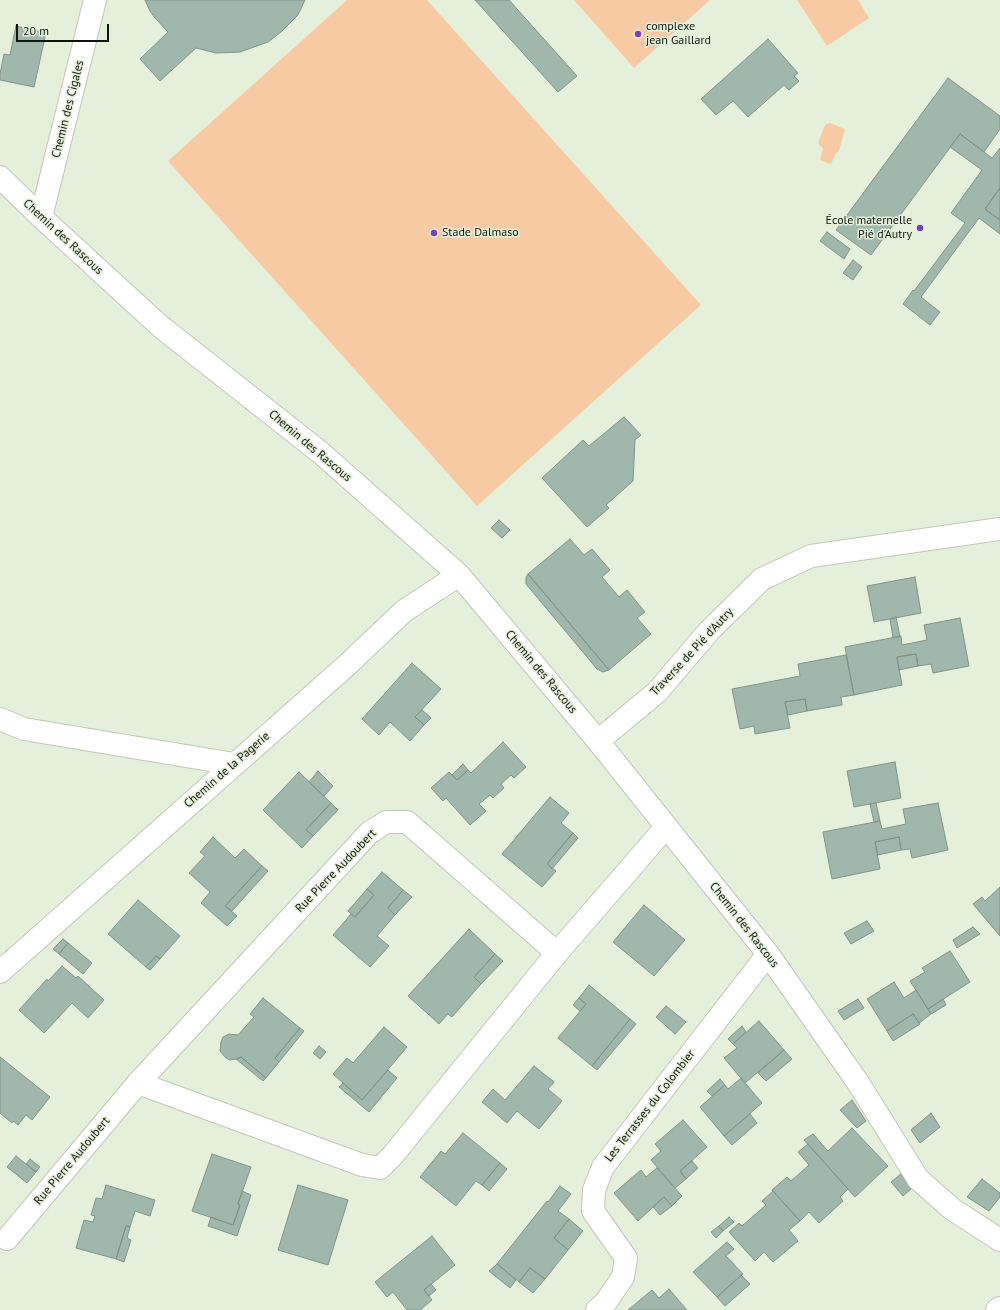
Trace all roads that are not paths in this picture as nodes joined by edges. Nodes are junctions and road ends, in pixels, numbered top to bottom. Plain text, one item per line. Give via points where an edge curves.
1 (95, 0) edge
2 (0, 177) edge
3 (41, 217) junction
4 (1000, 529) edge
5 (459, 575) junction
6 (0, 719) edge
7 (598, 741) junction
8 (234, 764) junction
9 (666, 827) junction
10 (558, 953) junction
11 (768, 954) junction
12 (0, 972) edge
13 (138, 1083) junction
14 (7, 1239) dead end
15 (1000, 1240) edge
16 (1000, 1308) edge
17 (597, 1310) edge
18 (997, 1310) edge

1 - 3 street, Chemin des Cigales
2 - 3 street, Chemin des Rascous
3 - 5 street, Chemin des Rascous via 160,326 321,453
4 - 7 street, Traverse de Pié d'Autry via 811,556 762,579 709,631 657,692
5 - 7 street, Chemin des Rascous
5 - 8 street, Chemin de la Pagerie via 404,611 346,666
6 - 8 street via 24,729
7 - 9 street, Chemin des Rascous
8 - 12 street, Chemin de la Pagerie
9 - 10 street
9 - 11 street, Chemin des Rascous
10 - 13 street via 380,1168 362,1165
10 - 13 street, Rue Pierre Audoubert via 407,822 386,822 369,833
11 - 15 street, Chemin des Rascous via 859,1084 918,1179 952,1209
11 - 17 street, Les Terrasses du Colombier via 603,1167 594,1190 593,1211 626,1258 623,1277 606,1302
13 - 14 street, Rue Pierre Audoubert
16 - 18 street

